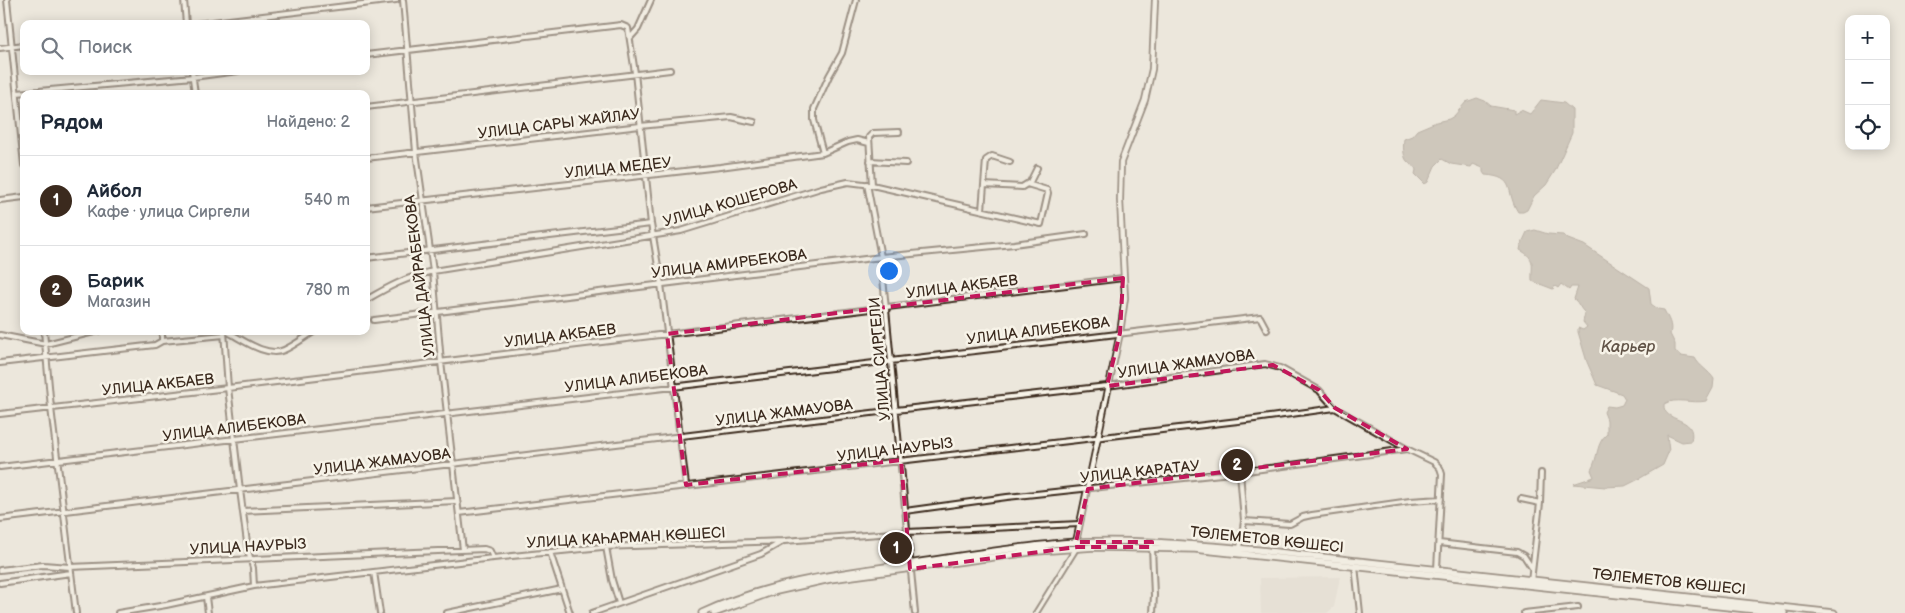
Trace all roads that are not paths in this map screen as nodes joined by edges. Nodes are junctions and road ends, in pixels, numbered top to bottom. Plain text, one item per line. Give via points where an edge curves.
1 (7, 0) edge
2 (184, 0) edge
3 (396, 0) edge
4 (403, 0) edge
5 (651, 0) edge
6 (856, 0) edge
7 (1155, 0) edge
8 (186, 20) edge
9 (229, 20) edge
10 (630, 38) junction
11 (20, 45) edge
12 (12, 46) junction
13 (0, 48) edge
14 (406, 50) junction
15 (370, 54) edge
16 (670, 70) dead end
17 (635, 74) junction
18 (208, 75) edge
19 (193, 77) junction
20 (40, 90) edge
21 (194, 90) edge
22 (16, 92) junction
23 (20, 92) edge
24 (412, 102) junction
25 (370, 107) edge
26 (20, 122) edge
27 (754, 122) dead end
28 (640, 126) junction
29 (899, 132) dead end
30 (869, 143) junction
31 (416, 152) junction
32 (823, 153) junction
33 (370, 158) edge
34 (870, 161) junction
35 (1010, 162) dead end
36 (906, 163) dead end
37 (1037, 168) dead end
38 (646, 176) junction
39 (870, 184) junction
40 (1027, 184) junction
41 (984, 185) junction
42 (20, 198) edge
43 (0, 200) edge
44 (422, 201) junction
45 (370, 207) edge
46 (982, 210) junction
47 (652, 224) junction
48 (1086, 234) dead end
49 (653, 236) junction
50 (429, 250) junction
51 (881, 256) junction
52 (370, 257) edge
53 (433, 272) junction
54 (1123, 278) junction
55 (661, 284) junction
56 (370, 298) edge
57 (886, 307) junction
58 (438, 312) junction
59 (374, 320) dead end
60 (1267, 330) dead end
61 (1120, 333) junction
62 (667, 334) junction
63 (0, 335) edge
64 (45, 335) edge
65 (82, 335) edge
66 (162, 335) edge
67 (204, 335) edge
68 (225, 335) edge
69 (231, 335) edge
70 (308, 335) edge
71 (162, 341) junction
72 (46, 344) junction
73 (47, 357) junction
74 (891, 359) junction
75 (441, 362) junction
76 (0, 363) edge
77 (674, 386) junction
78 (1108, 386) junction
79 (228, 388) junction
80 (51, 408) junction
81 (1335, 408) junction
82 (896, 410) junction
83 (447, 413) junction
84 (0, 414) edge
85 (1098, 436) junction
86 (680, 437) junction
87 (234, 439) junction
88 (1407, 449) junction
89 (901, 460) junction
90 (58, 461) junction
91 (453, 465) junction
92 (0, 467) edge
93 (1240, 472) junction
94 (1541, 473) dead end
95 (686, 485) junction
96 (1088, 489) junction
97 (240, 490) junction
98 (1441, 499) junction
99 (1521, 499) dead end
100 (457, 500) junction
101 (1540, 503) junction
102 (243, 511) junction
103 (905, 511) junction
104 (63, 512) junction
105 (459, 513) junction
106 (0, 519) edge
107 (1244, 521) junction
108 (1079, 524) junction
109 (907, 532) junction
110 (784, 541) junction
111 (1439, 543) junction
112 (1076, 545) junction
113 (1152, 545) junction
114 (606, 547) junction
115 (1240, 548) junction
116 (463, 550) junction
117 (550, 552) junction
118 (250, 558) junction
119 (493, 558) junction
120 (1354, 564) junction
121 (910, 566) junction
122 (70, 567) junction
123 (1532, 568) junction
124 (1437, 569) junction
125 (0, 570) edge
126 (374, 572) junction
127 (71, 573) junction
128 (0, 583) edge
129 (1530, 583) junction
130 (254, 586) junction
131 (562, 589) junction
132 (206, 596) junction
133 (619, 603) junction
134 (1578, 607) dead end
135 (76, 613) edge
136 (118, 613) edge
137 (208, 613) edge
138 (380, 613) edge
139 (448, 613) edge
140 (570, 613) edge
141 (592, 613) edge
142 (702, 613) edge
143 (714, 613) edge
144 (915, 613) edge
145 (1036, 613) edge
146 (1153, 613) edge
147 (1360, 613) edge
148 (1524, 613) edge
149 (1784, 613) edge
150 (1834, 613) edge

1 - 12 street
2 - 8 street
3 - 9 street
4 - 14 street, УЛИЦА ДАЙРАБЕКОВА
5 - 10 street via 638,29
6 - 32 street via 842,53 814,109
7 - 54 street via 1152,69 1144,100 1120,162
10 - 14 street via 628,28 621,25
10 - 17 street
11 - 12 street
12 - 13 street
12 - 22 street
14 - 15 street
14 - 24 street, УЛИЦА ДАЙРАБЕКОВА
16 - 17 street
17 - 24 street
17 - 28 street
18 - 19 street
19 - 20 street
19 - 21 street
22 - 23 street
22 - 26 street
24 - 25 street
24 - 31 street, УЛИЦА ДАЙРАБЕКОВА
27 - 28 street, УЛИЦА САРЫ ЖАЙЛАУ via 731,117
28 - 31 street, УЛИЦА САРЫ ЖАЙЛАУ
28 - 38 street
29 - 30 street via 873,133
30 - 32 street, УЛИЦА МЕДЕУ via 857,140
30 - 34 street, УЛИЦА СИРГЕЛИ
31 - 33 street, УЛИЦА САРЫ ЖАЙЛАУ
31 - 44 street, УЛИЦА ДАЙРАБЕКОВА
32 - 38 street, УЛИЦА МЕДЕУ
34 - 36 street
34 - 39 street, УЛИЦА СИРГЕЛИ
35 - 41 street via 989,157
37 - 40 street
38 - 44 street, УЛИЦА МЕДЕУ
38 - 47 street
39 - 46 street, УЛИЦА КОШЕРОВА
39 - 49 street, УЛИЦА КОШЕРОВА via 848,182 821,188 681,231
39 - 51 street, УЛИЦА СИРГЕЛИ
40 - 41 street via 1022,187
40 - 46 street, УЛИЦА КОШЕРОВА via 1048,193 1039,224
41 - 46 street
42 - 43 street
44 - 45 street, УЛИЦА МЕДЕУ
44 - 50 street, УЛИЦА ДАЙРАБЕКОВА
47 - 49 street
47 - 50 street
48 - 51 street, УЛИЦА АМИРБЕКОВА
49 - 53 street, УЛИЦА КОШЕРОВА
49 - 55 street
50 - 52 street
50 - 53 street, УЛИЦА ДАЙРАБЕКОВА
51 - 55 street, УЛИЦА АМИРБЕКОВА
51 - 57 street, УЛИЦА СИРГЕЛИ
53 - 56 street, УЛИЦА КОШЕРОВА via 395,283
53 - 58 street, УЛИЦА ДАЙРАБЕКОВА
54 - 57 street, УЛИЦА АКБАЕВ
54 - 61 street via 1125,298
55 - 58 street, УЛИЦА АМИРБЕКОВА
55 - 62 street
57 - 62 street, УЛИЦА АКБАЕВ
57 - 74 street, УЛИЦА СИРГЕЛИ
58 - 59 street, УЛИЦА АМИРБЕКОВА
58 - 75 street, УЛИЦА ДАЙРАБЕКОВА
60 - 61 street, УЛИЦА АЛИБЕКОВА via 1260,317
61 - 74 street, УЛИЦА АЛИБЕКОВА
61 - 78 street
62 - 75 street, УЛИЦА АКБАЕВ
62 - 77 street
63 - 72 street
64 - 72 street
65 - 72 street
66 - 71 street
67 - 71 street
68 - 79 street
69 - 70 street via 273,352 283,350
71 - 73 street via 155,345
72 - 73 street
73 - 76 street
73 - 80 street
74 - 77 street, УЛИЦА АЛИБЕКОВА
74 - 82 street, УЛИЦА СИРГЕЛИ
75 - 79 street, УЛИЦА АКБАЕВ
75 - 83 street, УЛИЦА ДАЙРАБЕКОВА
77 - 83 street, УЛИЦА АЛИБЕКОВА
77 - 86 street
78 - 81 street, УЛИЦА ЖАМАУОВА via 1265,364 1273,365 1319,390
78 - 82 street, УЛИЦА ЖАМАУОВА
78 - 85 street
79 - 80 street, УЛИЦА АКБАЕВ
79 - 87 street
80 - 84 street, УЛИЦА АКБАЕВ
80 - 90 street
81 - 85 street, УЛИЦА НАУРЫЗ
81 - 88 street, УЛИЦА ЖАМАУОВА
82 - 86 street, УЛИЦА ЖАМАУОВА
82 - 89 street, УЛИЦА СИРГЕЛИ
83 - 87 street, УЛИЦА АЛИБЕКОВА
83 - 91 street, УЛИЦА ДАЙРАБЕКОВА
85 - 89 street, УЛИЦА НАУРЫЗ
85 - 96 street
86 - 91 street, УЛИЦА ЖАМАУОВА
86 - 95 street
87 - 90 street, УЛИЦА АЛИБЕКОВА
87 - 97 street
88 - 93 street, УЛИЦА КАРАТАУ
88 - 98 street, УЛИЦА ЖАМАУОВА via 1440,468
89 - 95 street, УЛИЦА НАУРЫЗ
89 - 103 street, УЛИЦА СИРГЕЛИ
90 - 92 street, УЛИЦА АЛИБЕКОВА
90 - 104 street
91 - 97 street, УЛИЦА ЖАМАУОВА
91 - 100 street, УЛИЦА ДАЙРАБЕКОВА
93 - 96 street, УЛИЦА КАРАТАУ
93 - 107 street
94 - 101 street
95 - 105 street, УЛИЦА НАУРЫЗ
96 - 103 street, УЛИЦА КАРАТАУ
96 - 108 street
97 - 102 street
97 - 104 street, УЛИЦА ЖАМАУОВА
98 - 107 street via 1312,515 1290,524
98 - 111 street, УЛИЦА ЖАМАУОВА
99 - 101 street
100 - 102 street
100 - 105 street, УЛИЦА ДАЙРАБЕКОВА
101 - 123 street
102 - 118 street
103 - 109 street, УЛИЦА СИРГЕЛИ
104 - 106 street, УЛИЦА ЖАМАУОВА
104 - 122 street
105 - 116 street, УЛИЦА ДАЙРАБЕКОВА
107 - 115 street
108 - 109 street, УЛИЦА КАҺАРМАН КӨШЕСІ
108 - 112 street
109 - 110 street, УЛИЦА КАҺАРМАН КӨШЕСІ
109 - 121 street, УЛИЦА СИРГЕЛИ
110 - 114 street, УЛИЦА КАҺАРМАН КӨШЕСІ
110 - 133 street via 761,554
111 - 123 street via 1517,552
111 - 124 street, УЛИЦА ЖАМАУОВА
112 - 113 main road, ТӨЛЕМЕТОВ КӨШЕСІ
112 - 121 main road, ТӨЛЕМЕТОВ КӨШЕСІ
112 - 145 street
113 - 115 main road, ТӨЛЕМЕТОВ КӨШЕСІ
113 - 120 main road, ТӨЛЕМЕТОВ КӨШЕСІ
113 - 146 street
114 - 117 street, УЛИЦА КАҺАРМАН КӨШЕСІ
114 - 133 street
115 - 120 main road, ТӨЛЕМЕТОВ КӨШЕСІ
116 - 118 street, УЛИЦА НАУРЫЗ
116 - 119 street, УЛИЦА НАУРЫЗ via 484,549 490,551
117 - 119 street, УЛИЦА КАҺАРМАН КӨШЕСІ
117 - 131 street
118 - 122 street, УЛИЦА НАУРЫЗ
118 - 130 street
119 - 126 street, УЛИЦА КАҺАРМАН КӨШЕСІ
120 - 124 main road, ТӨЛЕМЕТОВ КӨШЕСІ
120 - 129 main road, ТӨЛЕМЕТОВ КӨШЕСІ
120 - 147 street
121 - 142 main road, ТӨЛЕМЕТОВ КӨШЕСІ via 795,581 749,594
121 - 143 main road, ТӨЛЕМЕТОВ КӨШЕСІ via 795,586 750,598
121 - 144 street, УЛИЦА СИРГЕЛИ
122 - 125 street, УЛИЦА НАУРЫЗ via 43,565
122 - 127 street
123 - 129 street
124 - 129 main road, ТӨЛЕМЕТОВ КӨШЕСІ
126 - 130 street, УЛИЦА КАҺАРМАН КӨШЕСІ
126 - 138 street
127 - 128 street
127 - 135 street
129 - 149 main road, ТӨЛЕМЕТОВ КӨШЕСІ
129 - 150 main road, ТӨЛЕМЕТОВ КӨШЕСІ
130 - 132 street, УЛИЦА КАҺАРМАН КӨШЕСІ
131 - 139 street
131 - 140 street
132 - 136 street, УЛИЦА КАҺАРМАН КӨШЕСІ
132 - 137 street
133 - 141 street
134 - 148 street

